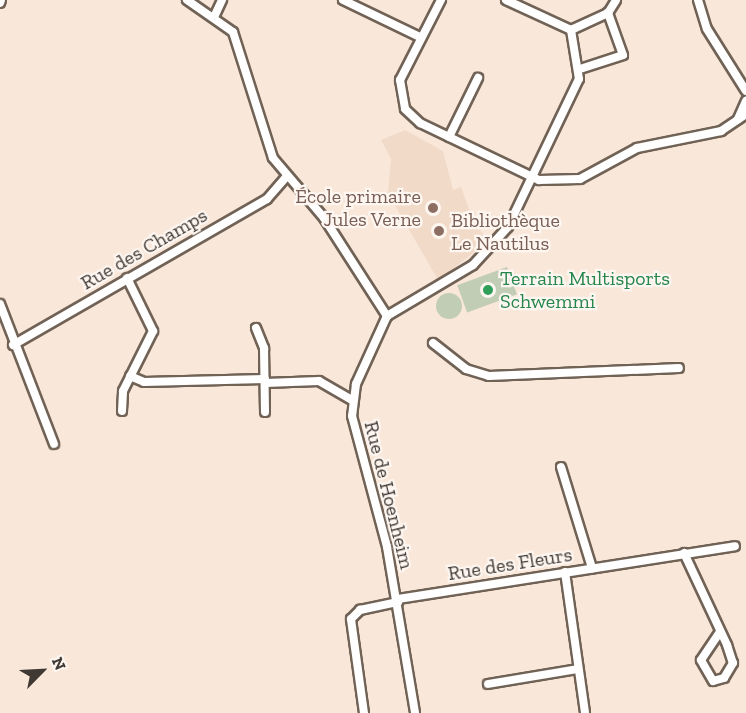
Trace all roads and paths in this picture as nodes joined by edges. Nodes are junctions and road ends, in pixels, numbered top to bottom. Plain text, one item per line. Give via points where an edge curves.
1 (187, 0) edge
2 (222, 0) edge
3 (343, 0) edge
4 (441, 0) edge
5 (506, 0) edge
6 (616, 0) edge
7 (698, 0) edge
8 (608, 13) junction
9 (215, 15) junction
10 (571, 30) junction
11 (420, 37) junction
12 (580, 69) junction
13 (478, 78) dead end
14 (746, 91) edge
15 (746, 101) edge
16 (744, 113) edge
17 (449, 138) junction
18 (287, 176) junction
19 (532, 177) junction
20 (127, 278) junction
21 (0, 304) edge
22 (387, 316) junction
23 (256, 328) dead end
24 (433, 343) dead end
25 (13, 345) junction
26 (679, 368) dead end
27 (130, 376) junction
28 (265, 381) junction
29 (352, 400) junction
30 (122, 411) dead end
31 (265, 412) dead end
32 (54, 444) dead end
33 (561, 467) dead end
34 (735, 546) dead end
35 (684, 553) junction
36 (592, 568) junction
37 (565, 572) junction
38 (398, 600) junction
39 (720, 632) junction
40 (578, 669) junction
41 (488, 684) dead end
42 (364, 713) edge
43 (414, 713) edge
44 (585, 713) edge

1 - 9 street
2 - 9 street
3 - 11 street
4 - 11 street
5 - 10 street
6 - 8 street
7 - 14 street via 707,29
8 - 10 street
8 - 12 street via 623,55
9 - 18 street via 236,39 270,153
10 - 12 street
11 - 17 street via 400,80 402,102 413,119
12 - 19 street
13 - 17 street
15 - 16 street
16 - 19 street via 734,124 647,144 575,180 554,183
17 - 19 street
18 - 20 street, Rue des Champs via 267,199
18 - 22 street via 324,218
19 - 22 street via 508,227 486,252
20 - 25 street, Rue des Champs
20 - 27 street via 153,331
21 - 25 street
22 - 29 street, Rue de Hoenheim
23 - 28 street via 264,348
24 - 26 street via 466,369 489,376
25 - 32 street
27 - 28 street via 144,382
27 - 30 street
28 - 29 street via 319,381
28 - 31 street
29 - 38 street, Rue de Hoenheim via 354,432
33 - 36 street, Rue des Fleurs
34 - 35 street, Rue des Fleurs
35 - 36 street, Rue des Fleurs
35 - 39 street
36 - 37 street, Rue des Fleurs
37 - 38 street, Rue des Fleurs
37 - 40 street
38 - 42 street, Rue des Fleurs via 360,610 351,619
38 - 43 street, Rue de Hoenheim
39 - 39 street via 701,660 713,681 732,669
40 - 41 street
40 - 44 street

